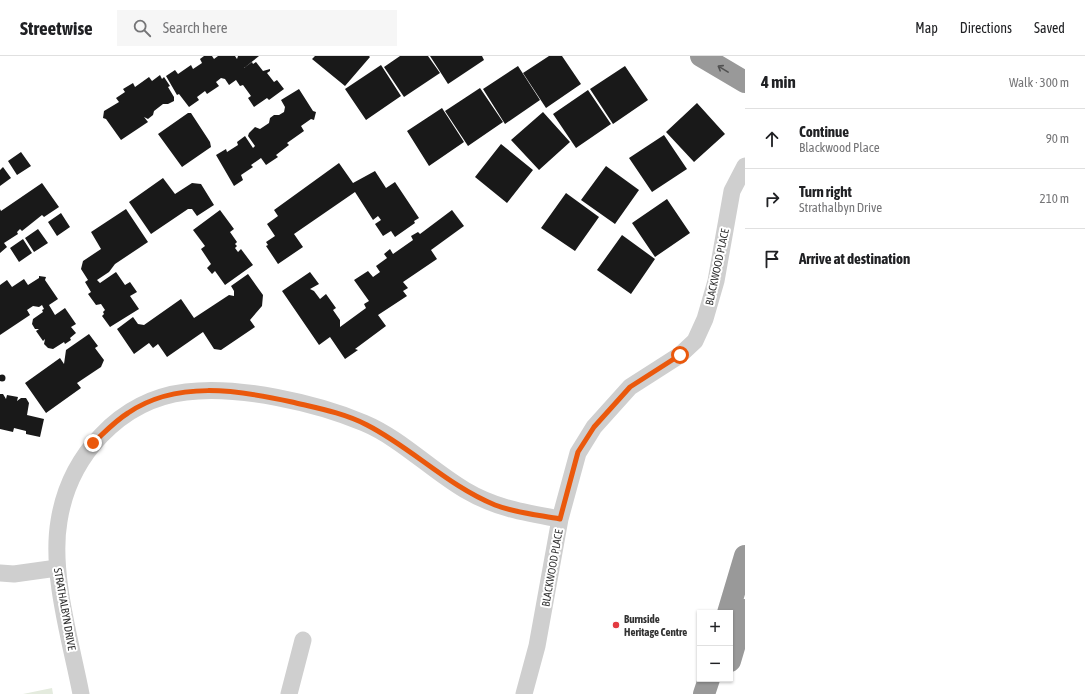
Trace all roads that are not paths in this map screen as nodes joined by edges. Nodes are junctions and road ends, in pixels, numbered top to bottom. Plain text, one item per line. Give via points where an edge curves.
1 (700, 56) edge
2 (745, 82) edge
3 (745, 166) edge
4 (560, 519) junction
5 (745, 556) edge
6 (57, 568) junction
7 (0, 573) edge
8 (729, 610) edge
9 (745, 610) edge
10 (303, 640) dead end
11 (733, 651) edge
12 (707, 682) edge
13 (723, 682) edge
14 (82, 694) edge
15 (288, 694) edge
16 (524, 694) edge
17 (704, 694) edge
18 (720, 694) edge

2 -> 1 highway
3 - 4 street, BLACKWOOD PLACE via 732,191 716,282 705,319 695,341 680,355 630,387 594,427 578,452
4 - 6 street, STRATHALBYN DRIVE via 515,511 481,498 366,424 336,413 276,398 234,392 184,392 146,403 128,412 93,443 67,490 59,522
4 - 16 street, BLACKWOOD PLACE via 538,646
5 - 8 highway
6 - 7 street via 14,574
6 - 14 street, STRATHALBYN DRIVE
9 - 11 highway
10 - 15 street
12 - 17 highway
13 - 18 highway

